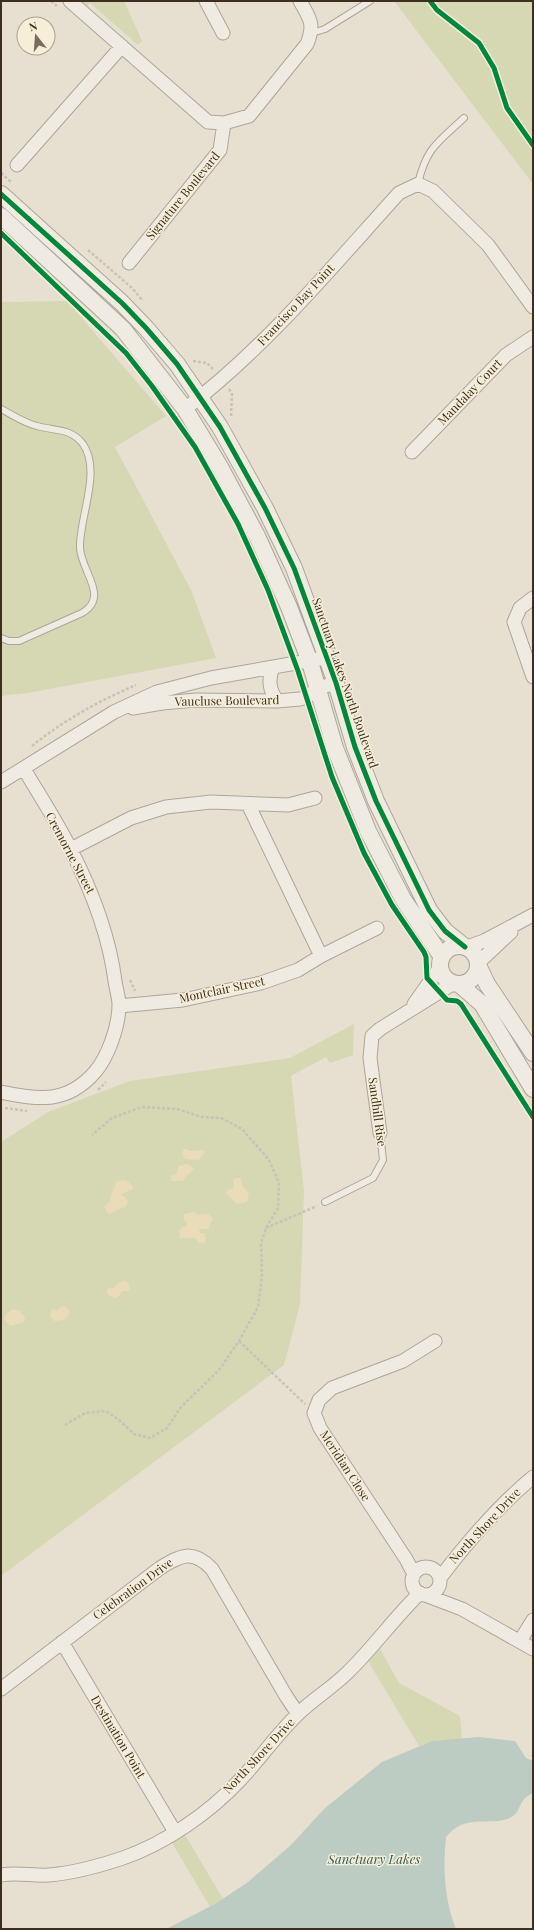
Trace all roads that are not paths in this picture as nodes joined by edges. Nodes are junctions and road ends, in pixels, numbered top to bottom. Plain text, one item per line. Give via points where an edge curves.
1 (70, 1) edge
2 (206, 1) edge
3 (300, 1) edge
4 (370, 1) edge
5 (223, 33) dead end
6 (312, 33) junction
7 (122, 46) junction
8 (464, 118) dead end
9 (224, 123) junction
10 (17, 165) dead end
11 (418, 184) junction
12 (1, 194) edge
13 (1, 216) edge
14 (129, 263) dead end
15 (533, 307) edge
16 (533, 337) edge
17 (200, 397) junction
18 (185, 409) junction
19 (1, 410) edge
20 (412, 452) dead end
21 (533, 598) edge
22 (1, 638) edge
23 (327, 656) junction
24 (310, 662) junction
25 (273, 667) junction
26 (533, 677) edge
27 (336, 683) junction
28 (318, 688) junction
29 (277, 701) junction
30 (114, 712) junction
31 (24, 769) junction
32 (1, 782) edge
33 (315, 798) dead end
34 (248, 804) junction
35 (71, 849) junction
36 (533, 915) edge
37 (521, 923) junction
38 (377, 928) dead end
39 (466, 947) junction
40 (321, 956) junction
41 (441, 962) junction
42 (478, 964) junction
43 (457, 983) junction
44 (119, 1006) junction
45 (409, 1010) junction
46 (533, 1053) edge
47 (533, 1090) edge
48 (1, 1092) edge
49 (380, 1133) joint
50 (325, 1202) road end
51 (435, 1341) dead end
52 (533, 1477) edge
53 (461, 1550) junction
54 (420, 1572) junction
55 (440, 1580) junction
56 (423, 1594) junction
57 (462, 1609) junction
58 (399, 1613) junction
59 (533, 1620) edge
60 (520, 1641) junction
61 (62, 1642) junction
62 (533, 1649) edge
63 (1, 1689) edge
64 (298, 1714) junction
65 (175, 1832) junction
66 (1, 1875) edge

1 - 7 street
2 - 5 street
3 - 6 street via 311,21
4 - 6 lane via 325,29
6 - 9 street via 307,44 249,116
7 - 9 street via 208,122
7 - 10 street
8 - 11 lane via 431,149 422,167
9 - 14 street, Signature Boulevard via 220,150
11 - 15 street via 433,191 488,245
11 - 17 street, Francisco Bay Point via 399,193 271,333
12 - 17 street, Sanctuary Lakes North Boulevard via 127,308 177,364
13 - 18 street via 122,330
16 - 20 street, Mandalay Court via 506,355
17 - 18 street, Francisco Bay Point
17 - 23 street, Sanctuary Lakes North Boulevard via 243,467 280,538
18 - 24 street via 258,536
19 - 22 lane via 37,426 71,432 86,450 91,468 80,549 95,596 91,607 82,613 19,640 9,641
21 - 26 street via 520,608 514,622
23 - 24 street, Vaucluse Boulevard
23 - 27 street, Sanctuary Lakes North Boulevard
24 - 25 street, Vaucluse Boulevard
24 - 28 street
25 - 29 street via 269,678 271,692
25 - 30 street, Vaucluse Boulevard via 212,678 157,692
27 - 28 street, Vaucluse Boulevard
27 - 39 street, Sanctuary Lakes North Boulevard via 365,774 399,848 433,915 448,934
28 - 29 street, Vaucluse Boulevard via 307,697
28 - 41 street via 335,748 368,831 403,899
29 - 30 street, Vaucluse Boulevard via 196,700
30 - 31 street, Vaucluse Boulevard
31 - 32 street, Vaucluse Boulevard
31 - 35 street, Cremorne Street
33 - 34 street via 288,805
34 - 35 street via 211,802 166,807 131,818
34 - 40 street
35 - 44 street, Cremorne Street via 94,898 112,961
36 - 37 street
37 - 39 street
37 - 42 street
38 - 40 street, Montclair Street
39 - 41 street via 449,949
39 - 42 street via 473,951
40 - 44 street, Montclair Street via 298,970 261,983 183,1000
41 - 43 street via 445,977
41 - 45 street, Sandhill Rise
42 - 43 street via 477,971 470,980
42 - 46 street via 487,984
43 - 45 street, Sandhill Rise
43 - 47 street via 482,1004
44 - 48 street, Cremorne Street via 112,1042 101,1065 85,1084 60,1097 32,1099
45 - 49 street, Sandhill Rise via 372,1036 370,1058
49 - 50 lane, Sandhill Rise via 383,1160 373,1178
51 - 54 street, Meridian Close via 403,1361 332,1388 319,1400 314,1412 323,1434 406,1559
52 - 53 street, North Shore Drive via 512,1494
53 - 54 street
53 - 55 street, North Shore Drive
54 - 55 street via 436,1571
54 - 56 street via 414,1587
54 - 58 street, North Shore Drive
55 - 56 street via 433,1593
55 - 57 street
56 - 57 street
56 - 58 street, North Shore Drive
57 - 60 street
58 - 64 street, North Shore Drive via 346,1675
59 - 60 street
60 - 62 street
61 - 63 street, Celebration Drive
61 - 64 street, Celebration Drive via 160,1568 176,1558 190,1556 203,1560 212,1569
61 - 65 street, Destination Point
64 - 65 street, North Shore Drive via 240,1780 211,1806
65 - 66 street, North Shore Drive via 149,1846 99,1866 48,1875

